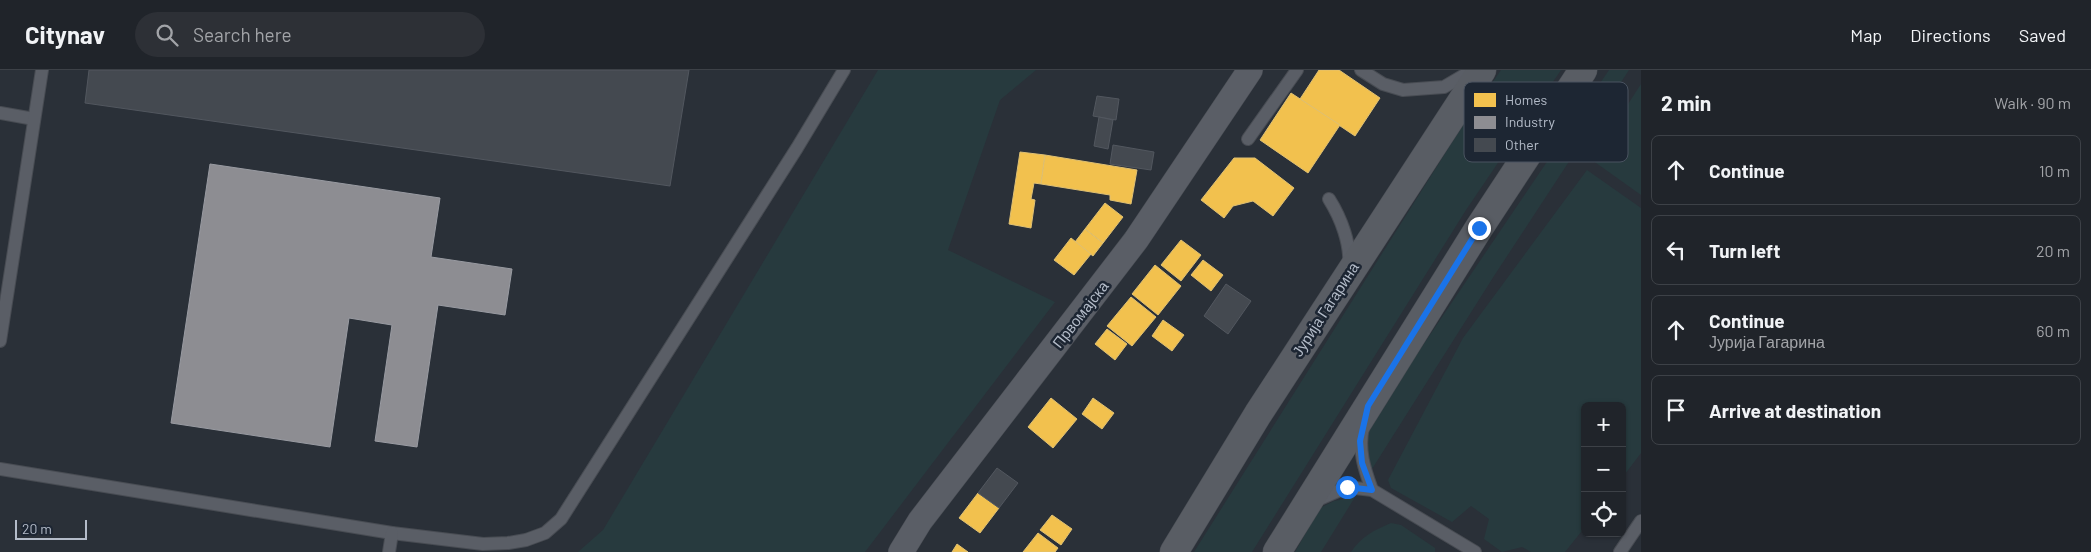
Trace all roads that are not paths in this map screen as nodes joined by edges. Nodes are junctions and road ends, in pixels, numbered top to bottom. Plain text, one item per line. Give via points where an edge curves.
1 (42, 70) edge
2 (844, 70) edge
3 (1250, 70) edge
4 (1297, 70) edge
5 (1361, 70) edge
6 (1473, 70) edge
7 (1482, 70) edge
8 (1583, 70) edge
9 (1474, 82) edge
10 (1575, 82) edge
11 (1464, 97) edge
12 (0, 113) edge
13 (34, 118) junction
14 (1248, 139) dead end
15 (1522, 162) edge
16 (1328, 199) dead end
17 (1348, 274) junction
18 (0, 341) edge
19 (1368, 406) junction
20 (0, 469) edge
21 (1372, 490) junction
22 (1306, 504) junction
23 (1641, 521) edge
24 (392, 533) junction
25 (1468, 550) edge
26 (389, 552) edge
27 (901, 552) edge
28 (1174, 552) edge
29 (1277, 552) edge
30 (1620, 552) edge

1 - 13 lane
2 - 24 lane via 561,519 545,533 508,543 483,544
3 - 27 street, Првомајска via 1136,240 920,521
4 - 14 lane
5 - 6 lane via 1383,84 1403,90 1444,87
7 - 9 main road, Јурија Гагарина
8 - 10 main road
11 - 17 main road, Јурија Гагарина
12 - 13 lane
13 - 18 lane
15 - 19 main road
16 - 17 lane via 1339,215 1345,237
17 - 28 main road, Јурија Гагарина
19 - 21 lane via 1360,441 1362,463
19 - 22 main road
20 - 24 lane
21 - 22 lane via 1347,487
21 - 25 lane
22 - 29 main road
23 - 30 lane
24 - 26 lane

